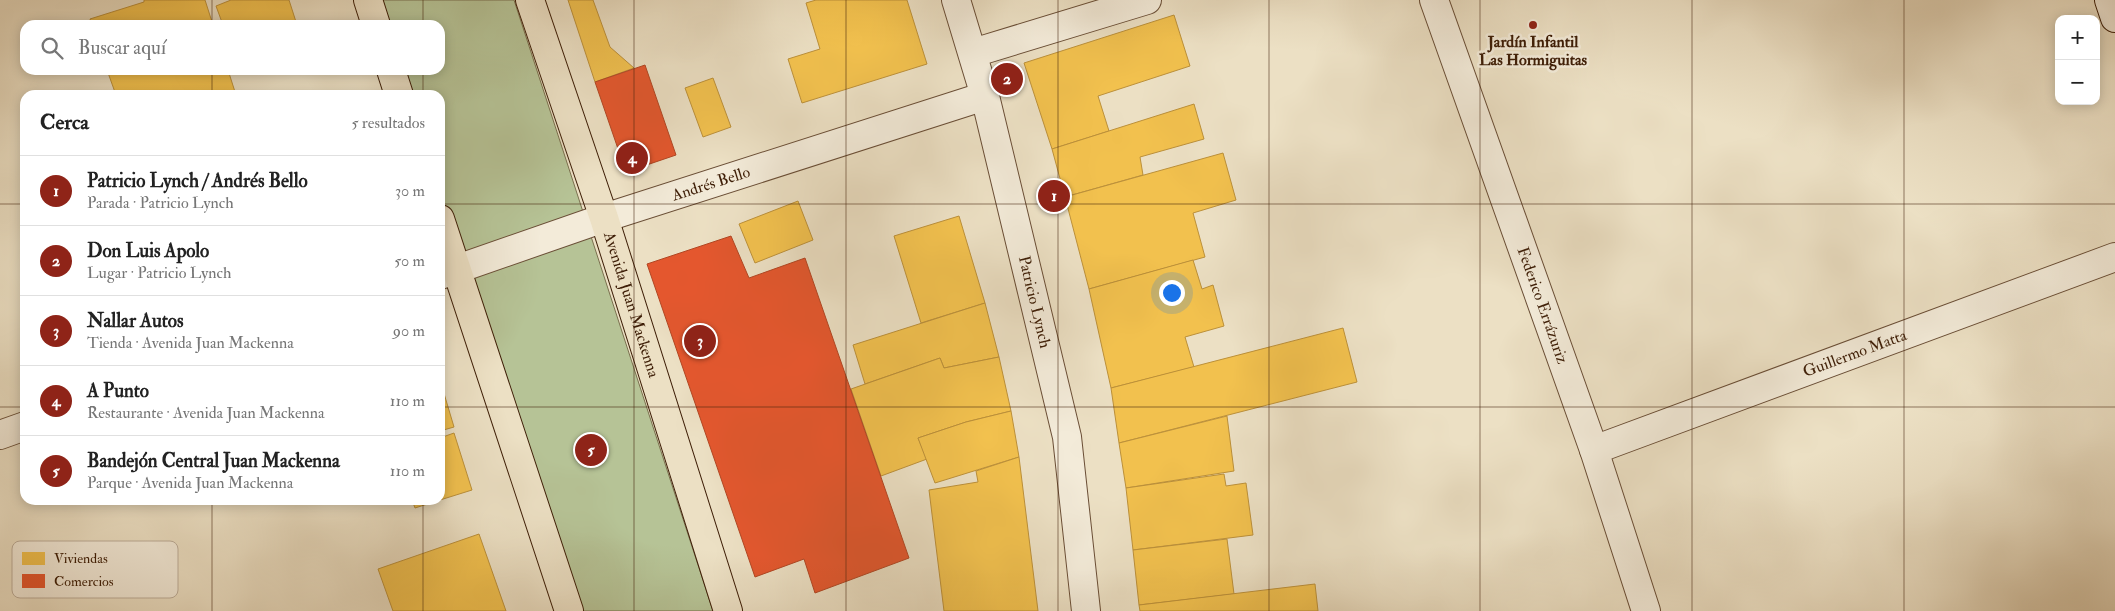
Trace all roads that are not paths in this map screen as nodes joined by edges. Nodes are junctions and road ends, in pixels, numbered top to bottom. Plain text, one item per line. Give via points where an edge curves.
1 (368, 0) edge
2 (530, 0) edge
3 (956, 0) edge
4 (1147, 0) edge
5 (1434, 0) edge
6 (2109, 0) edge
7 (2115, 18) edge
8 (374, 20) edge
9 (972, 53) junction
10 (393, 75) edge
11 (397, 90) edge
12 (985, 96) junction
13 (604, 218) junction
14 (445, 252) edge
15 (2115, 257) edge
16 (448, 272) edge
17 (20, 428) edge
18 (0, 435) edge
19 (1594, 450) junction
20 (568, 611) edge
21 (728, 611) edge
22 (1086, 611) edge
23 (1646, 611) edge

1 - 8 main road
2 - 13 main road, Avenida Juan Mackenna
3 - 9 street, Patricio Lynch
4 - 9 street
5 - 19 street, Federico Errázuriz
6 - 7 street
9 - 12 street, Patricio Lynch
10 - 11 main road
12 - 13 street, Andrés Bello
12 - 22 street, Patricio Lynch via 1067,437
13 - 16 street, Andrés Bello
13 - 21 main road, Avenida Juan Mackenna
14 - 16 main road
15 - 19 street, Guillermo Matta
16 - 20 main road
17 - 18 street
19 - 23 street, Federico Errázuriz

